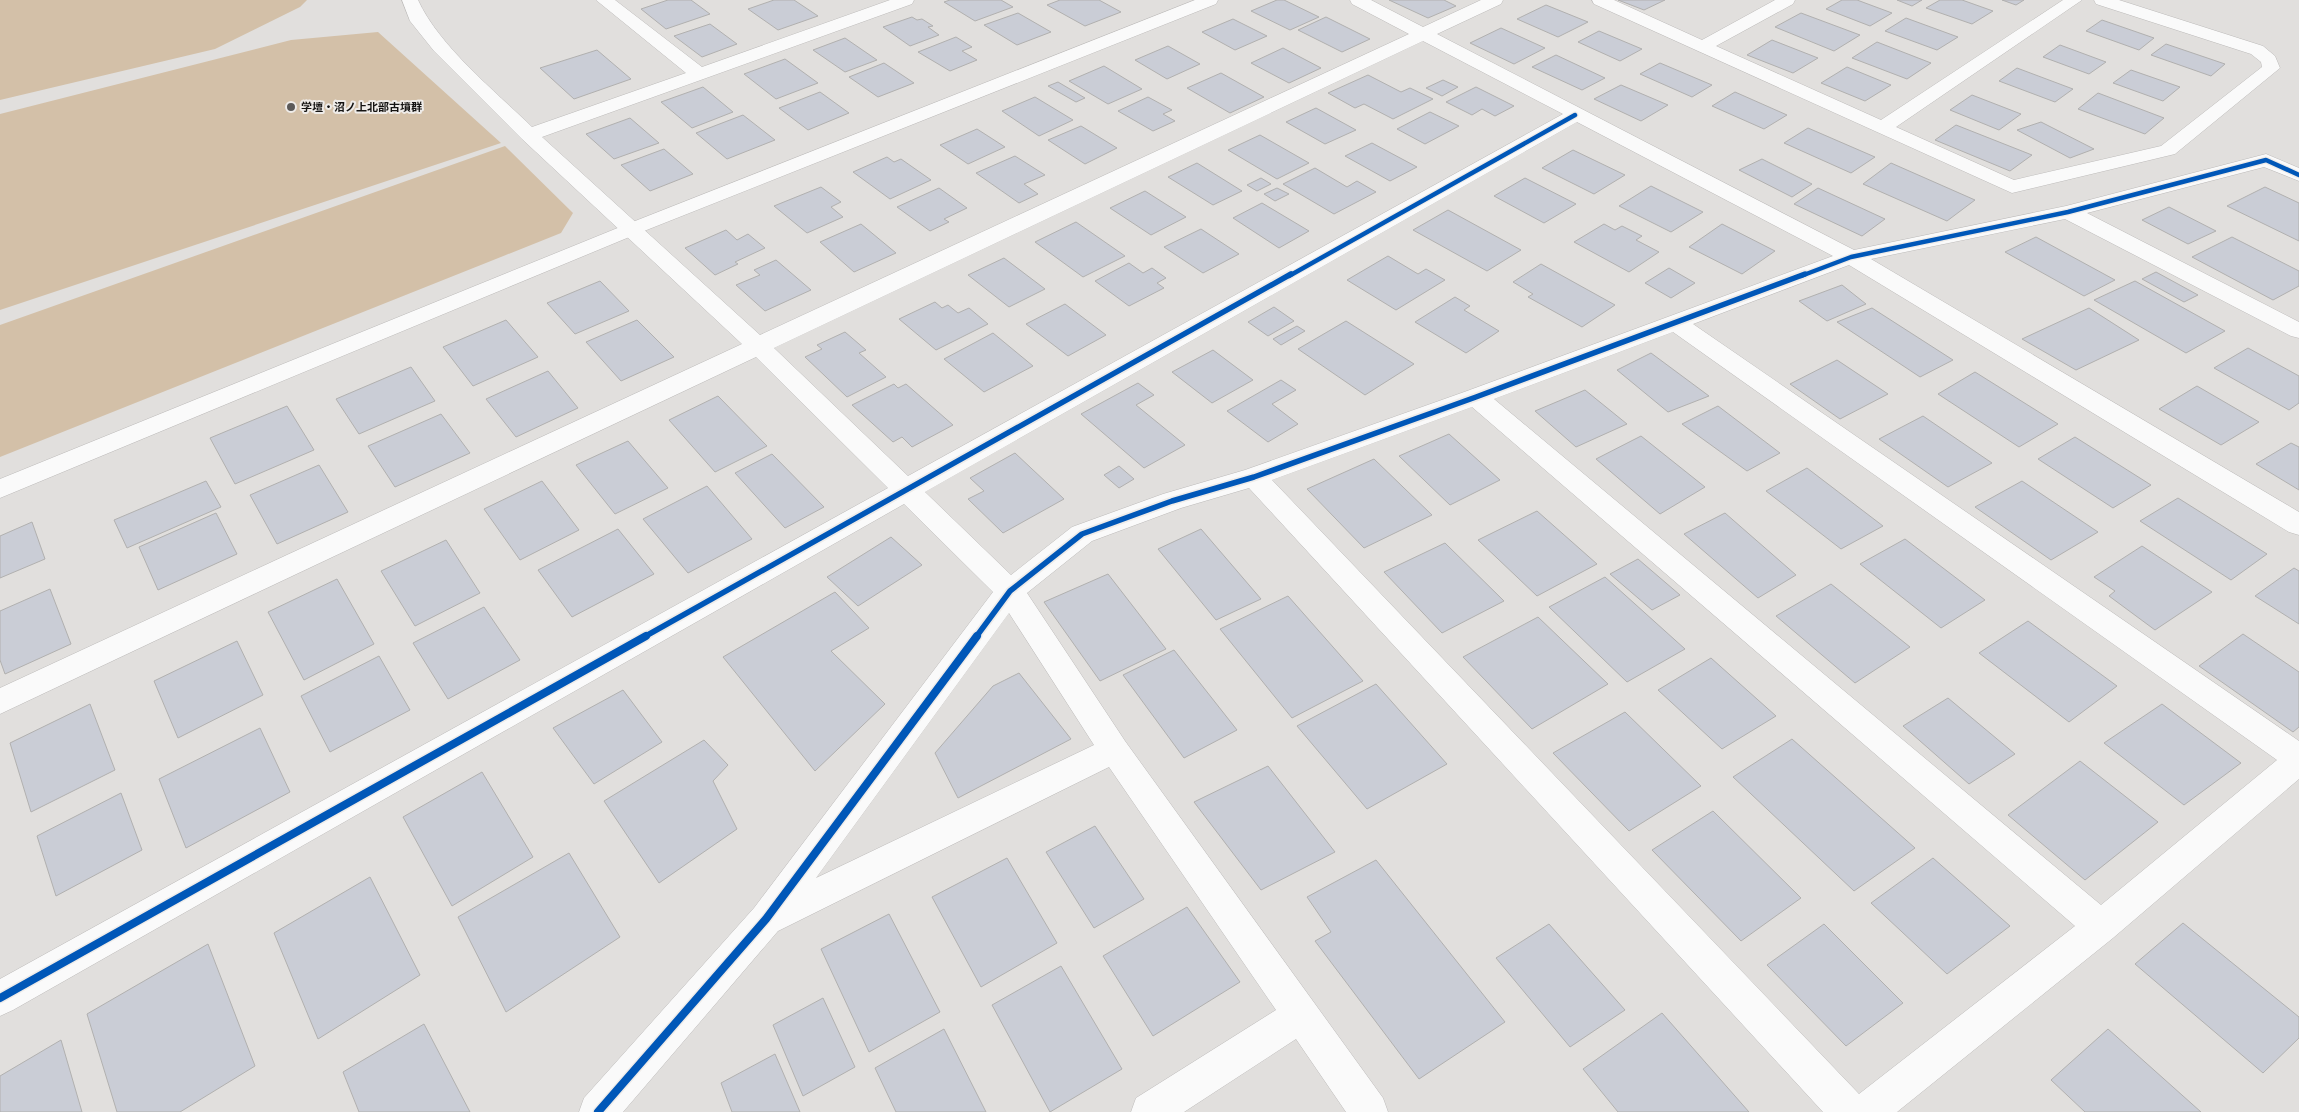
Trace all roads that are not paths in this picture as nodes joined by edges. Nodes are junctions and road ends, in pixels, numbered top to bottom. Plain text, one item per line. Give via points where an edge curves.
1 (410, 0) edge
2 (604, 0) edge
3 (862, 0) edge
4 (906, 0) edge
5 (1210, 0) edge
6 (1358, 0) edge
7 (1494, 0) edge
8 (1600, 0) edge
9 (1787, 0) edge
10 (2074, 0) edge
11 (2102, 0) edge
12 (878, 10) junction
13 (1422, 33) junction
14 (1702, 47) junction
15 (698, 73) junction
16 (1575, 114) junction
17 (1882, 128) junction
18 (529, 135) junction
19 (2299, 174) edge
20 (2068, 212) junction
21 (632, 229) junction
22 (1851, 258) junction
23 (1676, 323) junction
24 (2299, 331) edge
25 (759, 346) junction
26 (1476, 397) junction
27 (1254, 477) junction
28 (0, 489) edge
29 (907, 491) junction
30 (2299, 524) edge
31 (1010, 590) junction
32 (0, 702) edge
33 (1114, 750) junction
34 (2299, 759) edge
35 (766, 919) junction
36 (2101, 927) junction
37 (0, 998) edge
38 (1300, 1015) junction
39 (598, 1112) edge
40 (1150, 1112) edge
41 (1369, 1112) edge
42 (1849, 1112) edge
43 (1867, 1112) edge

1 - 18 street via 418,21 440,47
2 - 15 street
3 - 12 street
4 - 12 street
5 - 21 street
6 - 13 street
7 - 13 street
8 - 14 street
9 - 14 street
10 - 17 street
11 - 17 street via 2257,50 2269,60 2271,68 2168,150 2012,187
12 - 15 street
13 - 16 street
13 - 25 street
14 - 17 street
15 - 18 street
16 - 22 street
16 - 29 street
18 - 21 street
19 - 20 street via 2266,160
20 - 22 street
20 - 24 street
21 - 25 street
21 - 28 street
22 - 23 street
22 - 30 street
23 - 26 street
23 - 34 street
25 - 29 street
25 - 32 street
26 - 27 street
26 - 36 street
27 - 31 street via 1172,501 1082,534
27 - 42 street
29 - 31 street
29 - 37 street
31 - 33 street
31 - 35 street
33 - 35 street
33 - 38 street
34 - 36 street
35 - 39 street
36 - 43 street
38 - 40 street
38 - 41 street

